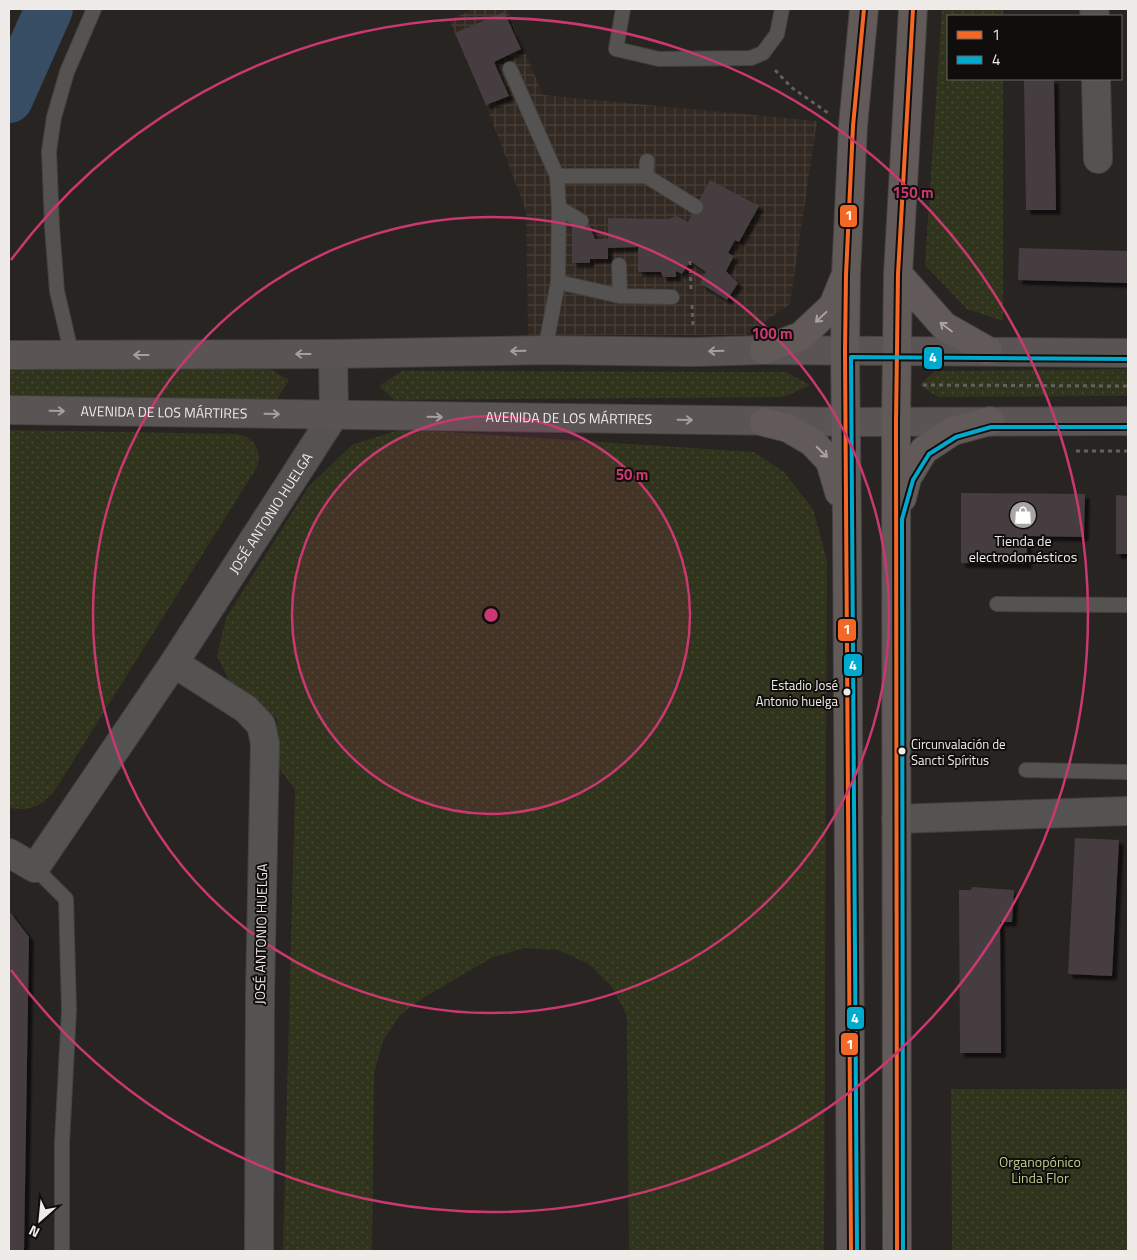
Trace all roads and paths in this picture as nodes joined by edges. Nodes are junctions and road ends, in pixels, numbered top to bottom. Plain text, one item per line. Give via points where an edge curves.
1 (94, 9) edge
2 (623, 9) edge
3 (782, 9) edge
4 (864, 9) edge
5 (913, 9) edge
6 (763, 54) junction
7 (510, 69) dead end
8 (1096, 80) edge
9 (853, 126) junction
10 (1098, 159) dead end
11 (647, 161) dead end
12 (557, 176) junction
13 (646, 176) junction
14 (696, 207) dead end
15 (559, 208) junction
16 (581, 221) dead end
17 (619, 265) dead end
18 (898, 274) junction
19 (846, 275) junction
20 (558, 282) junction
21 (620, 296) junction
22 (672, 296) dead end
23 (545, 350) junction
24 (764, 350) junction
25 (845, 351) junction
26 (897, 351) junction
27 (988, 351) junction
28 (1128, 353) edge
29 (332, 354) junction
30 (9, 355) edge
31 (72, 356) junction
32 (920, 386) dead end
33 (1128, 386) edge
34 (9, 410) edge
35 (334, 415) junction
36 (990, 421) junction
37 (1128, 421) edge
38 (764, 422) junction
39 (846, 422) junction
40 (896, 422) junction
41 (896, 518) junction
42 (848, 520) junction
43 (997, 604) dead end
44 (1128, 605) edge
45 (174, 662) junction
46 (1026, 770) dead end
47 (1128, 772) edge
48 (1128, 811) edge
49 (896, 819) junction
50 (9, 853) edge
51 (35, 868) junction
52 (62, 1251) edge
53 (259, 1251) edge
54 (850, 1251) edge
55 (896, 1251) edge

1 - 31 lane via 67,72 54,117 49,151 57,291
2 - 6 lane via 616,48 659,59 750,58
3 - 6 lane via 778,34
4 - 9 highway
5 - 18 highway
6 - 9 path via 792,88 822,110
7 - 12 lane
8 - 10 street
9 - 19 highway
11 - 13 lane
12 - 13 lane
12 - 15 lane
13 - 14 lane
15 - 16 lane
15 - 20 lane
17 - 21 lane
18 - 26 highway
27 -> 18 highway via 944,326
19 -> 24 highway via 833,306 807,330
19 - 25 highway
20 - 21 lane
20 - 23 lane
21 - 22 lane
24 -> 23 street
23 -> 29 street
24 - 25 street
25 - 26 street
25 - 39 highway
26 - 27 street
26 - 40 highway
27 - 28 street
29 -> 31 street
29 - 35 street
30 - 31 street
32 - 33 path
34 -> 35 street, AVENIDA DE LOS MÁRTIRES
35 -> 38 street, AVENIDA DE LOS MÁRTIRES
35 - 45 street, JOSÉ ANTONIO HUELGA
36 - 37 street, AVENIDA DE LOS MÁRTIRES
36 - 40 street, AVENIDA DE LOS MÁRTIRES
36 - 41 highway via 953,431 924,450 907,478
38 - 39 street, AVENIDA DE LOS MÁRTIRES
38 -> 42 highway via 788,428 812,442 830,461
39 - 40 street, AVENIDA DE LOS MÁRTIRES
39 - 42 highway
40 - 41 highway
41 - 49 highway
42 - 54 highway
43 - 44 lane
45 - 51 street, JOSÉ ANTONIO HUELGA
45 - 53 street, JOSÉ ANTONIO HUELGA via 246,709 261,725 265,743
46 - 47 lane
48 - 49 street
49 - 55 highway
50 - 51 street
51 - 52 lane via 66,899 69,1010 62,1143

